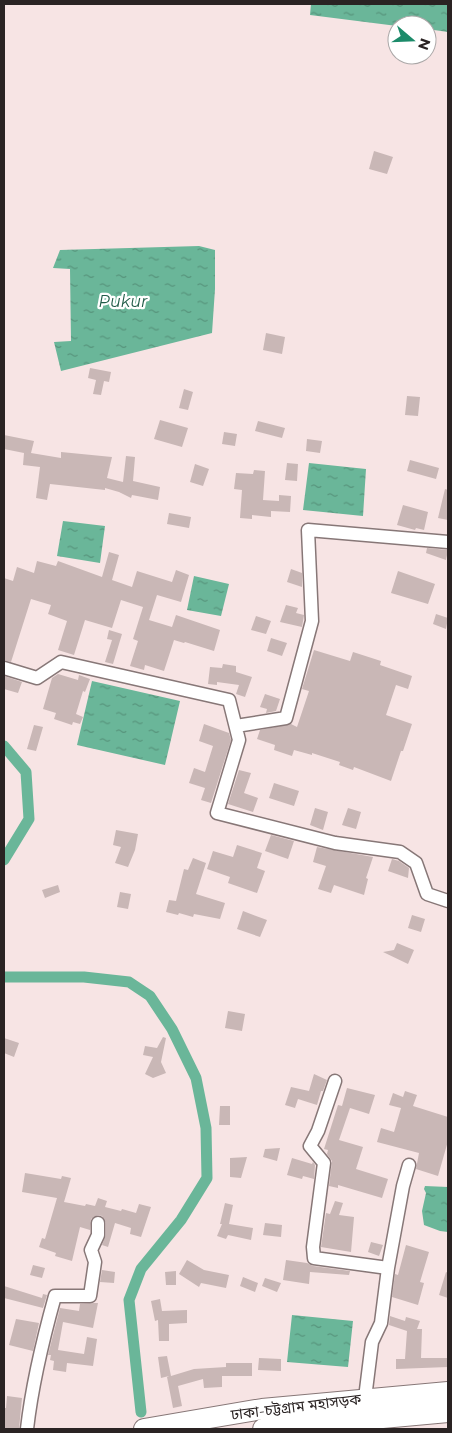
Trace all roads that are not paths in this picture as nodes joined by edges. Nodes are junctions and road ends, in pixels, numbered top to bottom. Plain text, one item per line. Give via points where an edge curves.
1 (448, 542) edge
2 (4, 668) edge
3 (236, 726) junction
4 (448, 901) edge
5 (335, 1081) dead end
6 (409, 1165) dead end
7 (98, 1223) dead end
8 (388, 1268) junction
9 (448, 1392) edge
10 (365, 1398) junction
11 (448, 1412) edge
12 (295, 1427) edge
13 (27, 1429) edge
14 (144, 1429) edge
15 (263, 1429) edge

1 - 3 street via 308,530 312,621 286,718
2 - 3 street via 37,678 61,662 229,700
3 - 4 street via 239,740 217,813 335,843 400,852 416,863 427,894
5 - 8 street via 310,1146 324,1162 314,1258
6 - 8 street
7 - 13 street via 98,1235 91,1250 95,1262 90,1296 55,1296
8 - 10 street via 381,1323 372,1342
9 - 10 highway, ঢাকা-চট্টগ্রাম মহাসড়ক
10 - 14 highway, ঢাকা-চট্টগ্রাম মহাসড়ক via 262,1409
11 - 12 highway
12 - 15 highway

